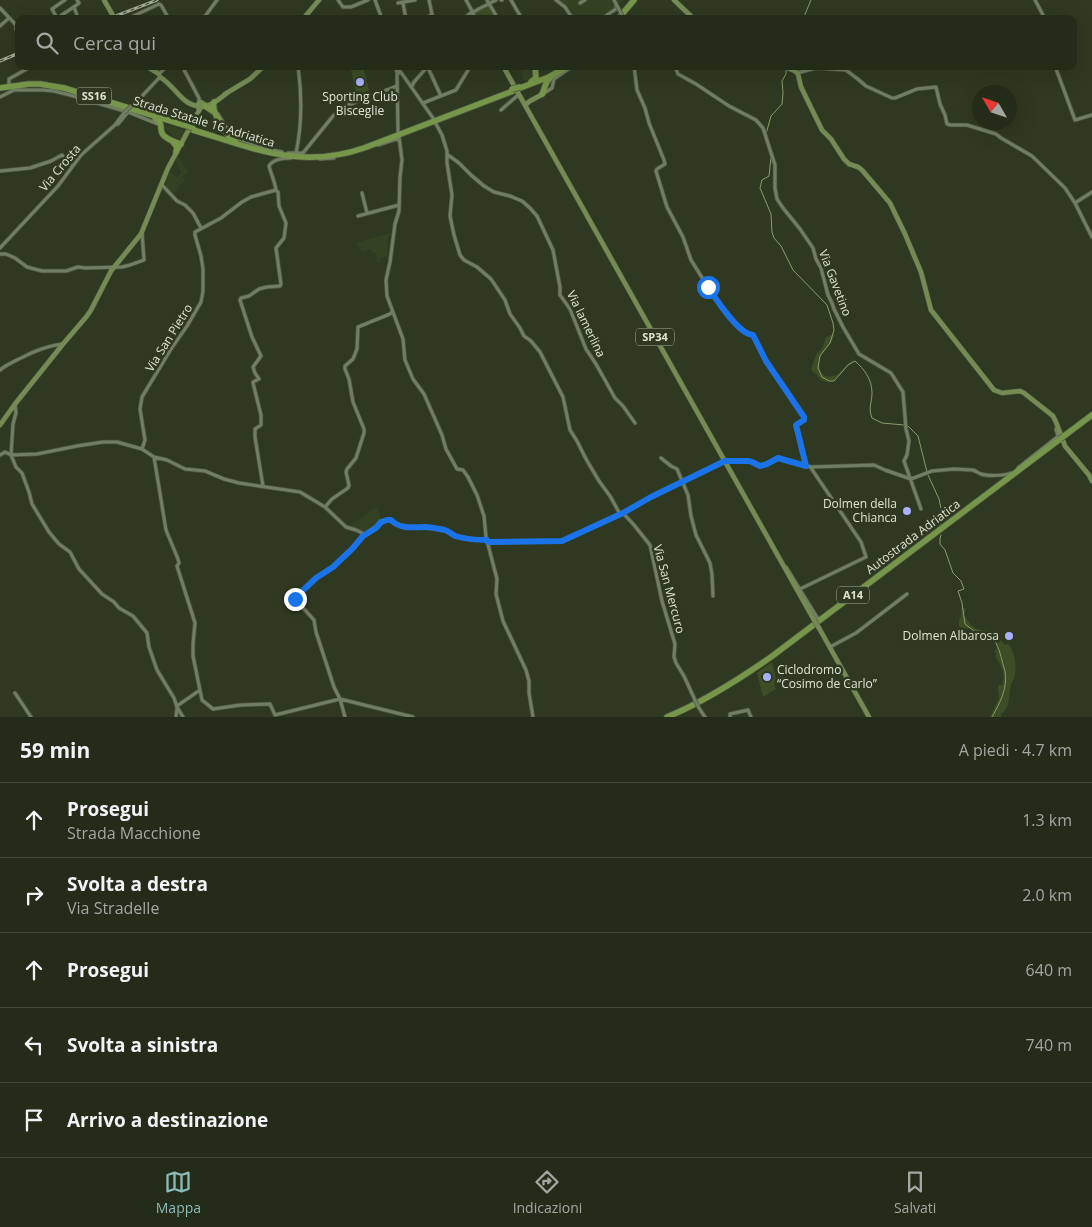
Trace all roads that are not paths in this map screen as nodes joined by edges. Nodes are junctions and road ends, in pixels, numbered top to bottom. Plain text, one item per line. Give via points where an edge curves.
1 (65, 0) edge
2 (77, 0) edge
3 (104, 0) edge
4 (217, 0) edge
5 (318, 0) edge
6 (338, 0) edge
7 (368, 0) edge
8 (375, 0) edge
9 (413, 0) edge
10 (429, 0) edge
11 (466, 0) edge
12 (496, 0) edge
13 (511, 0) edge
14 (556, 0) edge
15 (585, 0) edge
16 (614, 0) edge
17 (634, 0) edge
18 (674, 0) edge
19 (1035, 0) edge
20 (488, 2) edge
21 (580, 3) dead end
22 (74, 7) junction
23 (0, 8) edge
24 (472, 12) junction
25 (55, 15) edge
26 (62, 15) edge
27 (77, 15) edge
28 (113, 15) edge
29 (136, 15) edge
30 (167, 15) edge
31 (206, 15) edge
32 (306, 15) edge
33 (381, 15) edge
34 (404, 15) edge
35 (430, 15) edge
36 (468, 15) edge
37 (474, 15) edge
38 (496, 15) edge
39 (520, 15) edge
40 (570, 15) edge
41 (606, 15) edge
42 (621, 15) edge
43 (622, 15) edge
44 (625, 15) edge
45 (690, 15) edge
46 (1043, 15) edge
47 (9, 18) junction
48 (15, 23) edge
49 (0, 26) edge
50 (25, 70) edge
51 (151, 70) edge
52 (164, 70) edge
53 (184, 70) edge
54 (260, 70) edge
55 (299, 70) edge
56 (424, 70) edge
57 (429, 70) edge
58 (469, 70) edge
59 (506, 70) edge
60 (535, 70) edge
61 (536, 70) edge
62 (559, 70) edge
63 (561, 70) edge
64 (567, 70) edge
65 (634, 70) edge
66 (676, 70) edge
67 (792, 70) edge
68 (808, 70) edge
69 (846, 70) edge
70 (1056, 70) edge
71 (398, 71) edge
72 (559, 72) junction
73 (797, 73) junction
74 (159, 76) junction
75 (548, 76) junction
76 (411, 84) junction
77 (528, 84) junction
78 (9, 85) junction
79 (397, 86) junction
80 (0, 88) edge
81 (545, 90) junction
82 (514, 92) junction
83 (144, 94) junction
84 (441, 96) junction
85 (0, 97) edge
86 (217, 101) junction
87 (423, 103) junction
88 (524, 103) junction
89 (201, 106) junction
90 (501, 110) dead end
91 (214, 112) junction
92 (126, 113) junction
93 (1092, 115) edge
94 (155, 118) junction
95 (175, 124) junction
96 (184, 126) junction
97 (222, 127) junction
98 (162, 129) junction
99 (193, 129) junction
100 (398, 131) dead end
101 (209, 133) junction
102 (172, 140) junction
103 (182, 142) junction
104 (240, 142) junction
105 (351, 152) junction
106 (175, 154) junction
107 (296, 154) junction
108 (447, 154) junction
109 (72, 167) junction
110 (0, 171) edge
111 (161, 184) junction
112 (276, 190) junction
113 (1092, 192) edge
114 (362, 193) dead end
115 (1075, 203) junction
116 (399, 205) junction
117 (367, 213) junction
118 (358, 216) dead end
119 (201, 228) junction
120 (142, 231) junction
121 (1092, 236) edge
122 (0, 248) edge
123 (0, 254) edge
124 (113, 267) junction
125 (392, 312) junction
126 (63, 344) junction
127 (0, 370) edge
128 (15, 404) junction
129 (1092, 416) edge
130 (1054, 419) junction
131 (635, 423) dead end
132 (0, 425) edge
133 (1062, 439) junction
134 (142, 449) junction
135 (0, 455) edge
136 (11, 455) junction
137 (154, 457) junction
138 (661, 458) dead end
139 (725, 461) junction
140 (806, 466) junction
141 (811, 467) junction
142 (911, 479) junction
143 (1092, 480) edge
144 (683, 482) junction
145 (264, 486) junction
146 (325, 507) junction
147 (921, 509) dead end
148 (621, 513) junction
149 (363, 536) junction
150 (487, 541) junction
151 (782, 564) junction
152 (800, 589) junction
153 (907, 594) dead end
154 (713, 596) dead end
155 (831, 609) dead end
156 (830, 648) junction
157 (200, 690) junction
158 (15, 693) dead end
159 (340, 698) junction
160 (177, 706) junction
161 (30, 717) edge
162 (176, 717) edge
163 (183, 717) edge
164 (345, 717) edge
165 (413, 717) edge
166 (533, 717) edge
167 (667, 717) edge
168 (672, 717) edge
169 (705, 717) edge
170 (730, 717) edge
171 (751, 717) edge
172 (869, 717) edge

1 - 25 street via 52,9
2 - 22 street via 79,4
3 - 28 main road, bridge
4 - 31 street
5 - 32 main road
6 - 7 street via 343,7
8 - 33 street
9 - 34 street via 400,3
10 - 35 street
11 - 24 street
12 - 20 street
13 - 39 street
14 - 40 street
15 - 21 street
16 - 41 street via 616,8
16 - 43 street, bridge
17 - 42 highway
17 - 44 street
18 - 45 main road
19 - 46 street
20 - 24 street
20 - 38 street
22 - 26 street
22 - 27 street
23 - 47 street
24 - 36 street
24 - 37 street
29 - 30 street via 160,4
47 - 48 street
47 - 49 street
50 - 78 street via 9,79
51 - 74 main road
52 - 74 street, Via Crosta
53 - 89 street
54 - 86 main road
55 - 107 street via 300,132
56 - 76 street
57 - 84 street
58 - 84 street via 456,90
59 - 88 main road
60 - 77 highway via 536,78
61 - 75 highway via 541,76
62 - 75 highway, Strada Statale 16 Adriatica / SS16
63 - 72 highway, Strada Statale 16 Adriatica / SS16
64 - 81 street via 554,78 552,88
65 - 140 street via 637,90 665,164 656,171 667,206 691,260 713,295 740,329 753,335 766,361 804,417 796,425
66 - 142 street, Via Gavetino via 727,105 756,120 763,128 775,165 777,198 813,248 828,295 846,333 859,354 891,374 903,392 909,441 904,461
67 - 73 main road
68 - 73 street
69 - 115 street via 866,86 892,98 936,87 947,124 967,125 996,134 1032,156 1065,188
70 - 93 street via 1075,120
71 - 76 street, Via San Mercuro
71 - 79 street
72 - 77 highway, Strada Statale 16 Adriatica / SS16
72 - 81 highway via 547,81
73 - 130 main road via 822,130 844,160 862,170 890,203 921,272 931,310 994,390 1002,393 1020,391
74 - 83 street, Via Crosta
74 - 89 main road via 188,104
75 - 77 highway, Strada Statale 16 Adriatica / SS16
76 - 87 street, Via San Mercuro
77 - 81 highway via 540,82
77 - 82 highway, Strada Statale 16 Adriatica / SS16, bridge
78 - 80 street
78 - 83 street via 36,83 71,88 133,108
79 - 100 street
79 - 107 street via 346,106 333,116 303,153
80 - 94 highway, Strada Statale 16 Adriatica / SS16 via 58,89
80 - 96 highway, Strada Statale 16 Adriatica / SS16 via 29,84 64,88
81 - 88 main road
82 - 90 street
82 - 105 highway, Strada Statale 16 Adriatica / SS16
83 - 92 street, Via Crosta, bridge
84 - 87 street
85 - 92 street via 14,90 48,91
86 - 89 main road
86 - 91 highway, SS16 via 213,105
86 - 104 street via 215,108 229,132
87 - 108 street, Via San Mercuro via 444,138
88 - 139 main road, SP34
89 - 91 highway, SS16
89 - 103 main road
91 - 97 highway, SS16
92 - 106 street via 157,123 160,134 174,146
92 - 109 street, Via Crosta
94 - 95 highway, Strada Statale 16 Adriatica / SS16
94 - 98 highway
95 - 96 highway, Strada Statale 16 Adriatica / SS16
95 - 98 highway
96 - 99 highway, Strada Statale 16 Adriatica / SS16, bridge
97 - 101 highway via 220,134
97 - 104 highway, SS16 via 228,136
98 - 102 highway via 163,136
99 - 101 highway, Strada Statale 16 Adriatica / SS16
99 - 105 highway, Strada Statale 16 Adriatica / SS16 via 284,156 318,158
101 - 104 highway, Strada Statale 16 Adriatica / SS16
102 - 103 highway
102 - 106 highway via 177,147
103 - 106 main road
104 - 105 highway, Strada Statale 16 Adriatica / SS16 via 281,154 308,157
104 - 107 street
106 - 111 main road
108 - 131 street, Via lamerlina via 484,186 522,202 537,216 553,250 560,296 570,309 586,349 615,398
108 - 148 street, Via San Mercuro via 452,195 450,216 460,255 491,279 524,336 540,352 564,397 570,430
109 - 110 street via 62,155 30,168
109 - 122 street, Via Crosta
111 - 119 street via 193,213
111 - 120 main road
112 - 116 street via 269,166 272,162 283,158 328,159 399,137 402,160
112 - 119 street via 251,197
112 - 145 street via 286,224 284,238 276,248 281,284 259,289 240,300 261,356 253,368 259,379 253,384 261,415 261,425 255,429 255,437
113 - 115 street
114 - 117 street
115 - 121 street
116 - 117 street
116 - 125 street via 385,285
117 - 118 street
119 - 134 street, Via San Pietro via 195,233 203,269 201,302 142,397 140,409 145,440
120 - 124 main road
120 - 124 street via 144,260
123 - 124 street via 42,271
124 - 126 main road via 89,313
125 - 146 street via 358,327 357,349 345,369 364,433 356,458 346,472 348,488
125 - 150 street via 414,382 424,394 450,458 457,469 463,470 477,495
126 - 127 street via 33,352
126 - 128 main road
128 - 132 main road
128 - 136 street
129 - 133 highway, Autostrada Adriatica / A14
130 - 142 street via 1058,436 1006,476 954,469 932,471
130 - 143 main road via 1065,446
133 - 167 highway, Autostrada Adriatica / A14 via 771,658 723,689
133 - 168 highway, Autostrada Adriatica / A14 via 760,668 716,696
134 - 136 street via 118,442 103,442 37,454
134 - 137 street
135 - 136 street via 6,452
136 - 160 street via 46,528 70,552 79,570 102,594 133,616 147,633 157,670
137 - 145 street via 185,469
137 - 157 street via 166,530 178,559 177,566 195,623 192,644
138 - 144 street via 677,469
139 - 140 street via 749,461 760,466 778,458
139 - 144 street
139 - 151 main road, SP34
140 - 141 street
141 - 142 street via 874,465
141 - 152 street via 861,542 866,557
142 - 147 street, Via Gavetino
144 - 148 street
144 - 154 street via 695,533 710,563
145 - 146 street via 300,492
146 - 149 street via 346,528
148 - 150 street via 562,541
148 - 169 street, Via San Mercuro, bridge via 650,545 675,644 674,658
149 - 150 street via 381,522 391,520 412,528 426,527
149 - 159 street via 295,599 314,620
150 - 166 street via 503,621 529,681
151 - 152 street
151 - 156 main road, SP34, bridge
152 - 155 street via 818,619
153 - 156 street via 856,633
156 - 172 main road, SP34
157 - 159 street via 202,700 213,708 270,704 275,715
157 - 160 street
158 - 161 street
159 - 164 street
159 - 165 street
160 - 162 street
160 - 163 street
170 - 171 street via 730,714 748,710

